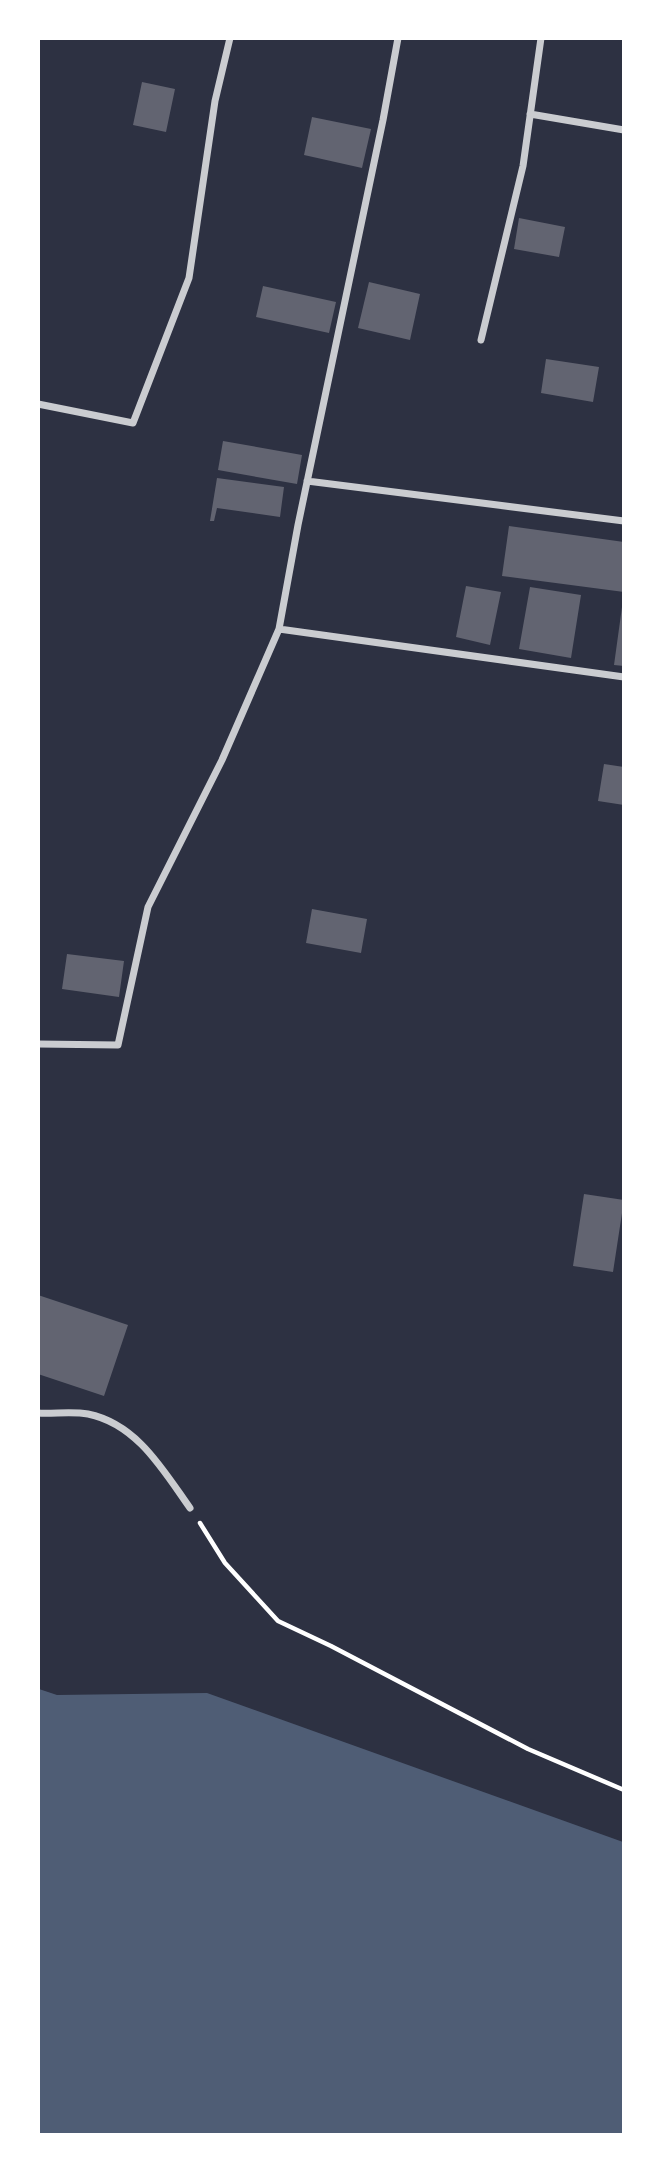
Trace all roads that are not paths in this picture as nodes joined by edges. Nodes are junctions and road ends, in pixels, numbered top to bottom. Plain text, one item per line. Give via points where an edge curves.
1 (230, 38) edge
2 (398, 38) edge
3 (541, 38) edge
4 (530, 114) junction
5 (624, 130) edge
6 (481, 340) dead end
7 (38, 404) edge
8 (307, 481) junction
9 (624, 521) edge
10 (279, 629) junction
11 (624, 677) edge
12 (38, 1044) edge
13 (38, 1413) edge
14 (190, 1508) road end

1 - 7 street via 215,101 188,278 133,422
2 - 8 street
3 - 4 street
4 - 5 street
4 - 6 street via 523,166
8 - 9 street
8 - 10 street
10 - 11 street
10 - 12 street via 222,760 148,907 118,1045
13 - 14 street via 87,1414 118,1424 141,1443

